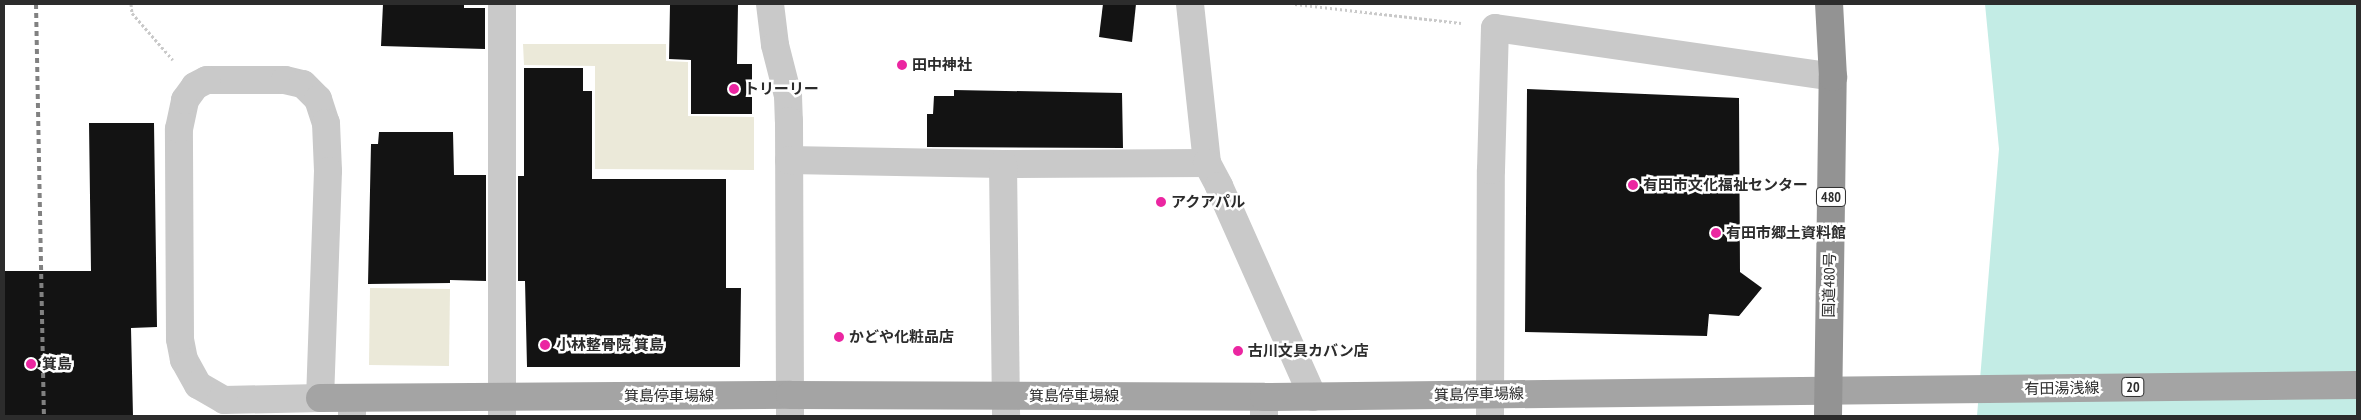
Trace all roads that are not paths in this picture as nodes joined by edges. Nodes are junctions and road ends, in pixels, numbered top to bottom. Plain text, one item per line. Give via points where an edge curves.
1 (502, 4) edge
2 (770, 4) edge
3 (1190, 4) edge
4 (1829, 4) edge
5 (1833, 77) junction
6 (789, 160) junction
7 (1207, 163) junction
8 (1003, 164) junction
9 (2357, 385) edge
10 (1313, 397) junction
11 (320, 398) junction
12 (1827, 403) edge
13 (1491, 405) edge
14 (790, 406) edge
15 (1006, 406) edge
16 (352, 407) edge
17 (502, 407) edge
18 (1264, 407) edge

1 - 17 street
2 - 6 street via 775,45 788,96
3 - 7 street
4 - 5 highway, 国道480号 / 480
5 - 12 highway, 国道480号 / 480
5 - 13 street via 1495,28
6 - 8 street
6 - 14 street
7 - 8 street
7 - 10 street
8 - 15 street
9 - 12 main road, 有田湯浅線 / 20 via 1910,390
10 - 13 main road, 箕島停車場線
10 - 18 main road, 箕島停車場線
11 - 11 street via 224,400 198,385 184,360 180,339 179,129 185,100 195,86 207,80 285,80 303,84 318,99 326,123 328,171
11 - 16 main road, 箕島停車場線
12 - 13 main road, 箕島停車場線
14 - 15 main road, 箕島停車場線
14 - 17 main road, 箕島停車場線
15 - 18 main road, 箕島停車場線
16 - 17 main road, 箕島停車場線

